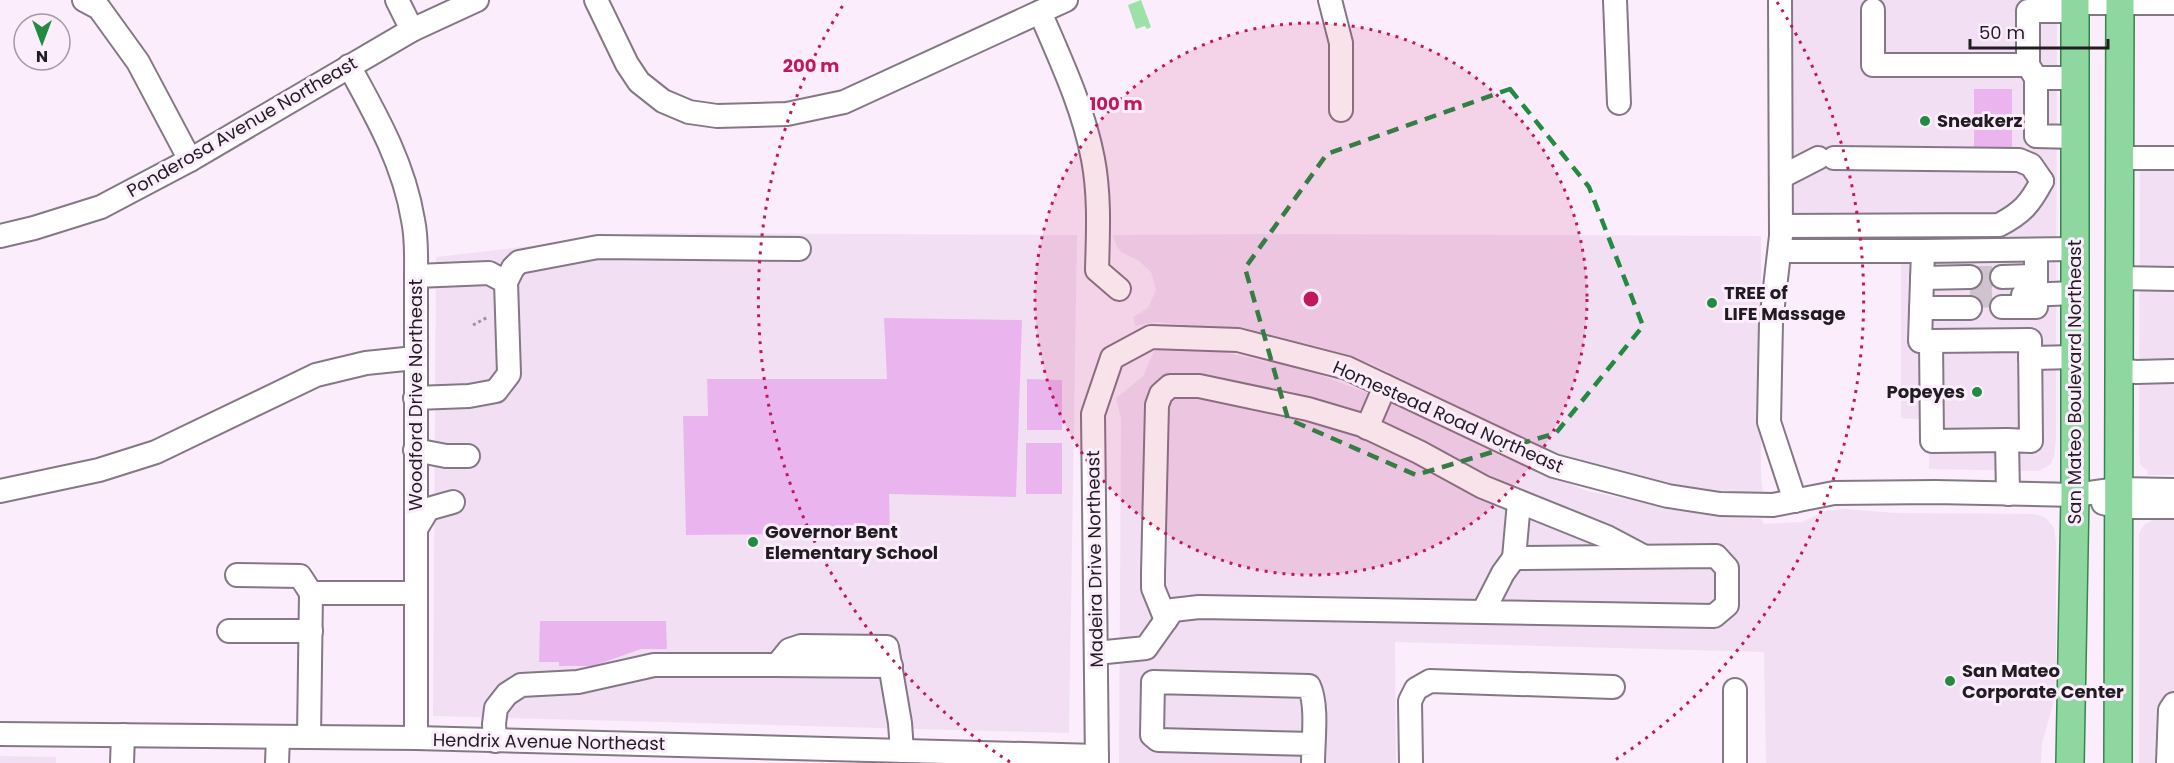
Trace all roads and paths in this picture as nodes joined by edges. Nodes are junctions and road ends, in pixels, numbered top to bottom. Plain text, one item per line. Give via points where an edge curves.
1 (84, 0) edge
2 (397, 0) edge
3 (477, 0) edge
4 (596, 0) edge
5 (1066, 0) edge
6 (1330, 0) edge
7 (1615, 0) edge
8 (1780, 0) edge
9 (2120, 2) edge
10 (2174, 3) edge
11 (2075, 5) edge
12 (1873, 10) dead end
13 (1040, 12) junction
14 (412, 30) junction
15 (349, 66) junction
16 (2032, 72) junction
17 (2075, 78) junction
18 (1619, 103) dead end
19 (1341, 110) dead end
20 (2075, 137) junction
21 (2119, 158) junction
22 (2174, 158) edge
23 (190, 160) junction
24 (2037, 173) junction
25 (1781, 177) junction
26 (2075, 181) junction
27 (1781, 226) junction
28 (0, 236) edge
29 (799, 249) dead end
30 (2075, 249) junction
31 (1780, 250) junction
32 (416, 276) junction
33 (2118, 278) junction
34 (2036, 279) junction
35 (2174, 279) edge
36 (1922, 280) junction
37 (506, 282) junction
38 (1119, 288) dead end
39 (2075, 293) junction
40 (495, 313) dead end
41 (473, 325) dead end
42 (1931, 341) junction
43 (2075, 357) junction
44 (415, 358) junction
45 (1112, 358) joint
46 (2030, 358) junction
47 (2118, 370) junction
48 (2174, 371) edge
49 (1385, 386) junction
50 (415, 398) junction
51 (1367, 428) junction
52 (2007, 440) junction
53 (415, 450) junction
54 (468, 456) dead end
55 (2174, 490) edge
56 (0, 491) edge
57 (2008, 494) junction
58 (2075, 495) junction
59 (2118, 498) junction
60 (453, 501) dead end
61 (1519, 501) junction
62 (1795, 501) junction
63 (2174, 507) edge
64 (416, 529) junction
65 (1645, 557) junction
66 (1514, 558) junction
67 (237, 575) dead end
68 (311, 593) junction
69 (416, 593) junction
70 (1483, 612) junction
71 (1166, 620) junction
72 (229, 631) dead end
73 (310, 631) junction
74 (1146, 648) junction
75 (1096, 653) junction
76 (1153, 682) junction
77 (1613, 687) dead end
78 (1735, 690) dead end
79 (2174, 704) edge
80 (0, 734) edge
81 (123, 735) junction
82 (278, 737) junction
83 (309, 737) junction
84 (416, 738) junction
85 (495, 741) junction
86 (902, 751) junction
87 (1313, 753) edge
88 (1097, 759) edge
89 (122, 763) edge
90 (277, 763) edge
91 (1411, 763) edge
92 (1735, 763) edge
93 (2070, 763) edge
94 (2118, 763) edge
95 (2168, 763) edge

1 - 23 street via 99,8 138,62
2 - 14 street
3 - 14 street, Ponderosa Avenue Northeast
4 - 13 street via 639,82 663,101 689,112 717,116 787,114 844,102
5 - 13 street
6 - 19 street via 1341,43
7 - 18 street
8 - 25 street
9 - 10 street
9 - 11 street
9 - 21 main road
11 - 16 street via 2028,11
11 - 17 main road, San Mateo Boulevard Northeast
12 - 16 street via 1873,64 1964,65
13 - 38 street via 1075,93 1093,160 1098,270
14 - 15 street, Ponderosa Avenue Northeast
15 - 23 street, Ponderosa Avenue Northeast
15 - 32 street, Woodford Drive Northeast via 399,165 414,221
16 - 17 street
16 - 20 street via 2036,136
17 - 20 main road, San Mateo Boulevard Northeast
20 - 26 main road, San Mateo Boulevard Northeast
21 - 22 street
21 - 33 main road
23 - 28 street, Ponderosa Avenue Northeast via 101,207
24 - 25 street via 2019,160 1826,158
24 - 26 street
24 - 27 street via 2031,201 2018,215 1999,225
25 - 27 street
26 - 30 main road, San Mateo Boulevard Northeast
27 - 31 street
29 - 37 street via 598,247 519,262
30 - 34 street
30 - 39 main road, San Mateo Boulevard Northeast
31 - 36 street
31 - 62 street via 1771,322 1769,422
32 - 37 street via 489,273
32 - 44 street, Woodford Drive Northeast
33 - 35 street
33 - 47 main road
34 - 34 street via 2002,287
34 - 36 street
34 - 39 street
36 - 36 street via 1970,287
36 - 42 street via 1920,341
37 - 50 street via 509,374 496,391
39 - 43 main road, San Mateo Boulevard Northeast
40 - 41 path
42 - 46 street via 2030,340
42 - 52 street via 1932,441
43 - 46 street
43 - 58 main road, San Mateo Boulevard Northeast
44 - 50 street, Woodford Drive Northeast
44 - 56 street via 366,363 316,375 156,452 99,470
45 - 49 street, Homestead Road Northeast via 1151,338 1238,340 1347,368
45 - 75 street, Madeira Drive Northeast via 1093,414
46 - 52 street via 2031,441
47 - 48 street
47 - 59 main road
49 - 51 street
49 - 62 street, Homestead Road Northeast via 1554,466 1668,496 1720,504 1773,505
50 - 53 street, Woodford Drive Northeast
51 - 61 street via 1483,488
51 - 71 street via 1308,409 1199,386 1170,386 1161,394 1157,405 1153,588
52 - 57 street
53 - 54 street
53 - 64 street, Woodford Drive Northeast
55 - 59 street
57 - 58 street, Homestead Road Northeast
57 - 62 street, Homestead Road Northeast via 1834,493
58 - 59 street, Homestead Road Northeast
58 - 93 main road, San Mateo Boulevard Northeast
59 - 63 street
59 - 94 main road
60 - 64 street via 429,509
61 - 65 street
61 - 66 street
64 - 69 street, Woodford Drive Northeast
65 - 66 street
65 - 70 street via 1716,556 1726,568 1726,605 1714,616
66 - 70 street
67 - 68 street via 300,576
68 - 69 street
68 - 73 street
69 - 84 street, Woodford Drive Northeast
70 - 71 street via 1198,607 1173,610
71 - 74 street
72 - 73 street
73 - 83 street
74 - 75 street
74 - 76 street
75 - 88 street, Madeira Drive Northeast
76 - 87 street via 1152,735 1158,740
76 - 87 street via 1309,686 1313,695
77 - 91 street via 1430,681 1416,689 1410,701
78 - 92 street
79 - 95 street via 2169,710
80 - 81 street, Hendrix Avenue Northeast
81 - 82 street, Hendrix Avenue Northeast
81 - 89 street
82 - 83 street, Hendrix Avenue Northeast
82 - 90 street
83 - 84 street, Hendrix Avenue Northeast
84 - 85 street, Hendrix Avenue Northeast
85 - 86 street, Hendrix Avenue Northeast
85 - 86 street via 496,708 521,685 578,682 654,665 777,665 789,650 801,646 887,647
86 - 88 street, Hendrix Avenue Northeast

